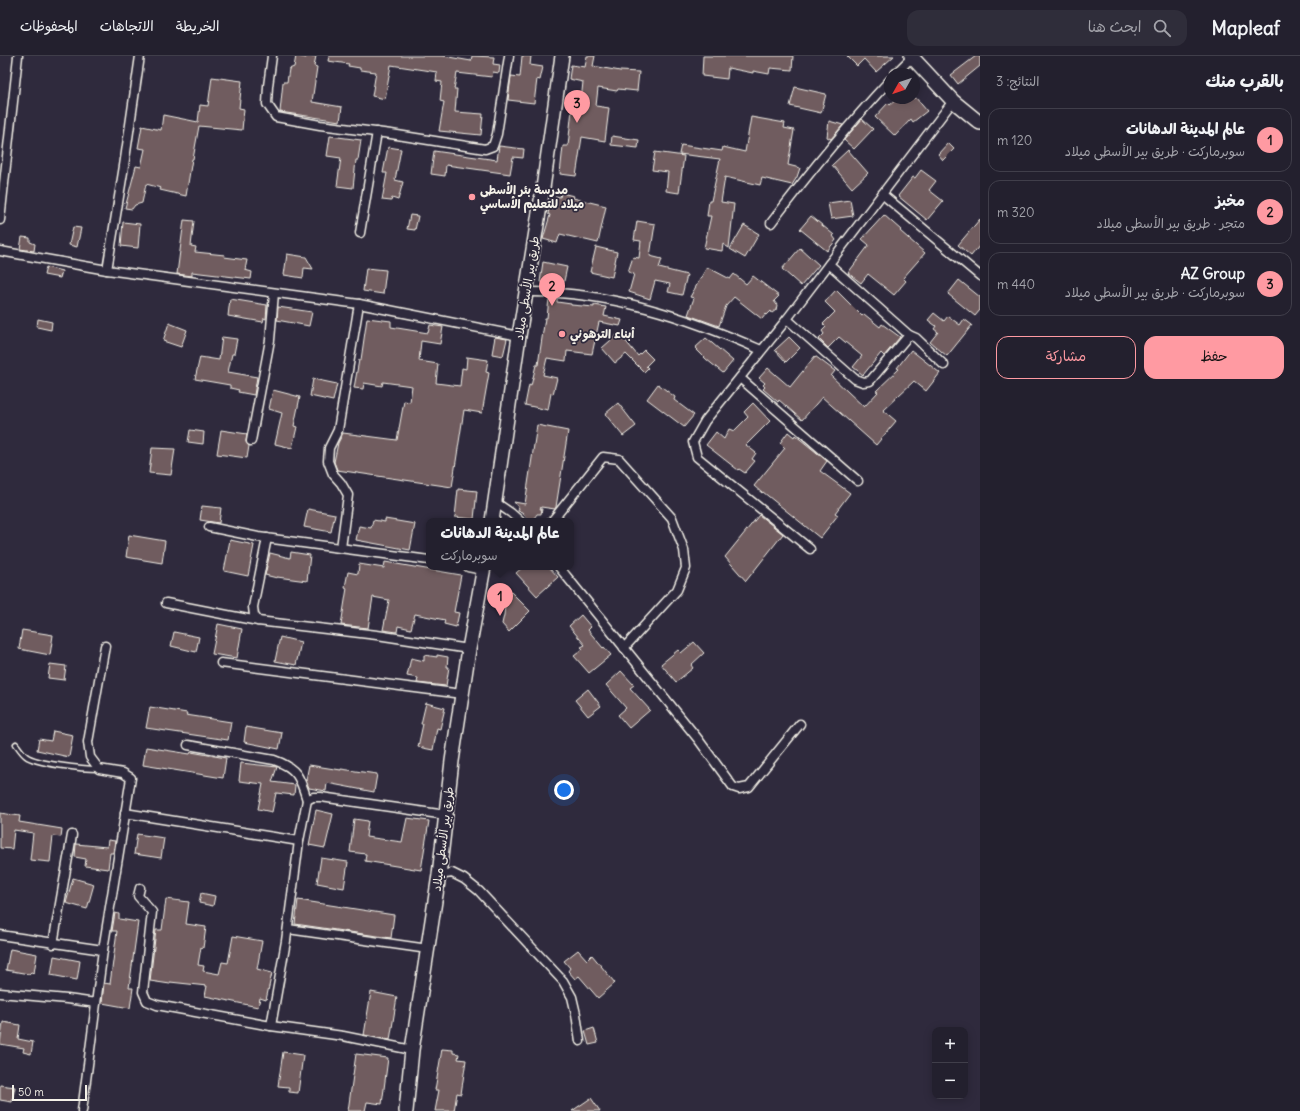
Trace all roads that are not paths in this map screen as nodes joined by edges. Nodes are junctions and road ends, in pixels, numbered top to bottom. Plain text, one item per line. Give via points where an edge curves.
1 (18, 56) edge
2 (140, 56) edge
3 (272, 56) edge
4 (509, 56) edge
5 (562, 56) edge
6 (911, 56) edge
7 (900, 68) edge
8 (884, 86) edge
9 (953, 101) junction
10 (980, 123) edge
11 (377, 132) junction
12 (882, 194) junction
13 (0, 220) edge
14 (771, 223) dead end
15 (360, 233) dead end
16 (0, 251) edge
17 (829, 264) junction
18 (107, 270) junction
19 (980, 276) edge
20 (526, 292) junction
21 (274, 293) junction
22 (359, 304) junction
23 (787, 319) junction
24 (909, 335) junction
25 (519, 336) junction
26 (762, 350) junction
27 (944, 365) dead end
28 (740, 378) junction
29 (251, 440) dead end
30 (858, 481) dead end
31 (495, 502) junction
32 (492, 518) edge
33 (517, 518) edge
34 (554, 518) edge
35 (208, 527) dead end
36 (267, 538) junction
37 (341, 548) junction
38 (810, 549) dead end
39 (426, 560) edge
40 (484, 570) edge
41 (561, 570) edge
42 (166, 603) dead end
43 (258, 621) junction
44 (105, 646) dead end
45 (624, 648) junction
46 (468, 649) junction
47 (221, 663) dead end
48 (462, 694) junction
49 (800, 724) dead end
50 (16, 744) dead end
51 (188, 745) dead end
52 (99, 769) junction
53 (307, 800) junction
54 (125, 813) junction
55 (446, 815) junction
56 (72, 836) dead end
57 (299, 841) junction
58 (439, 875) junction
59 (140, 888) dead end
60 (288, 929) junction
61 (0, 935) edge
62 (54, 944) junction
63 (428, 949) junction
64 (103, 950) junction
65 (0, 993) edge
66 (96, 1003) junction
67 (271, 1026) junction
68 (580, 1041) dead end
69 (412, 1050) junction
70 (82, 1111) edge
71 (406, 1111) edge

1 - 13 street
2 - 18 street
3 - 11 street via 268,104 276,117
4 - 11 street via 493,146 485,149
5 - 20 main road, طريق بير الأسطى ميلاد
6 - 7 street
6 - 9 main road
8 - 14 street via 859,113
9 - 10 main road
9 - 12 street
11 - 15 street
12 - 17 street
12 - 19 street
16 - 18 street
17 - 23 street
17 - 24 street
18 - 21 street
20 - 25 main road, طريق بير الأسطى ميلاد
20 - 26 street via 568,293 628,303 696,323
21 - 22 street
21 - 29 street via 270,340
22 - 25 street
22 - 37 street via 338,430 329,448 328,461 333,474 348,495
23 - 24 street via 855,379 863,382 870,381
23 - 26 street
24 - 27 street via 916,338
25 - 31 main road, طريق بير الأسطى ميلاد
26 - 28 street
28 - 30 street
28 - 38 street via 705,421 693,442 697,457
31 - 32 main road, طريق بير الأسطى ميلاد
31 - 33 street
34 - 45 street via 603,457 618,459 672,518 684,550 686,568 677,590
35 - 36 street
36 - 37 street
36 - 43 street via 253,607
37 - 39 street
40 - 46 main road, طريق بير الأسطى ميلاد
41 - 45 street
42 - 43 street
43 - 46 street
44 - 52 street via 88,742 90,758
45 - 49 street via 733,787 749,788
46 - 48 main road, طريق بير الأسطى ميلاد
47 - 48 street
48 - 55 main road, طريق بير الأسطى ميلاد
50 - 52 lane via 26,756 34,760 82,769
51 - 53 street via 286,764 301,780
52 - 54 street via 123,773 130,778
53 - 55 street via 321,797
53 - 57 street
54 - 57 street
54 - 64 street
55 - 58 main road, طريق بير الأسطى ميلاد
56 - 62 street
57 - 60 street
58 - 63 main road, طريق بير الأسطى ميلاد
58 - 68 street via 452,873 479,891 563,982 572,997
59 - 67 street via 138,896 152,912 143,992 147,1001
60 - 63 street
60 - 67 street
61 - 62 street
62 - 64 street
63 - 69 main road, طريق بير الأسطى ميلاد
64 - 66 street
65 - 66 street
66 - 70 street
67 - 69 street via 343,1036
69 - 71 main road, طريق بير الأسطى ميلاد

